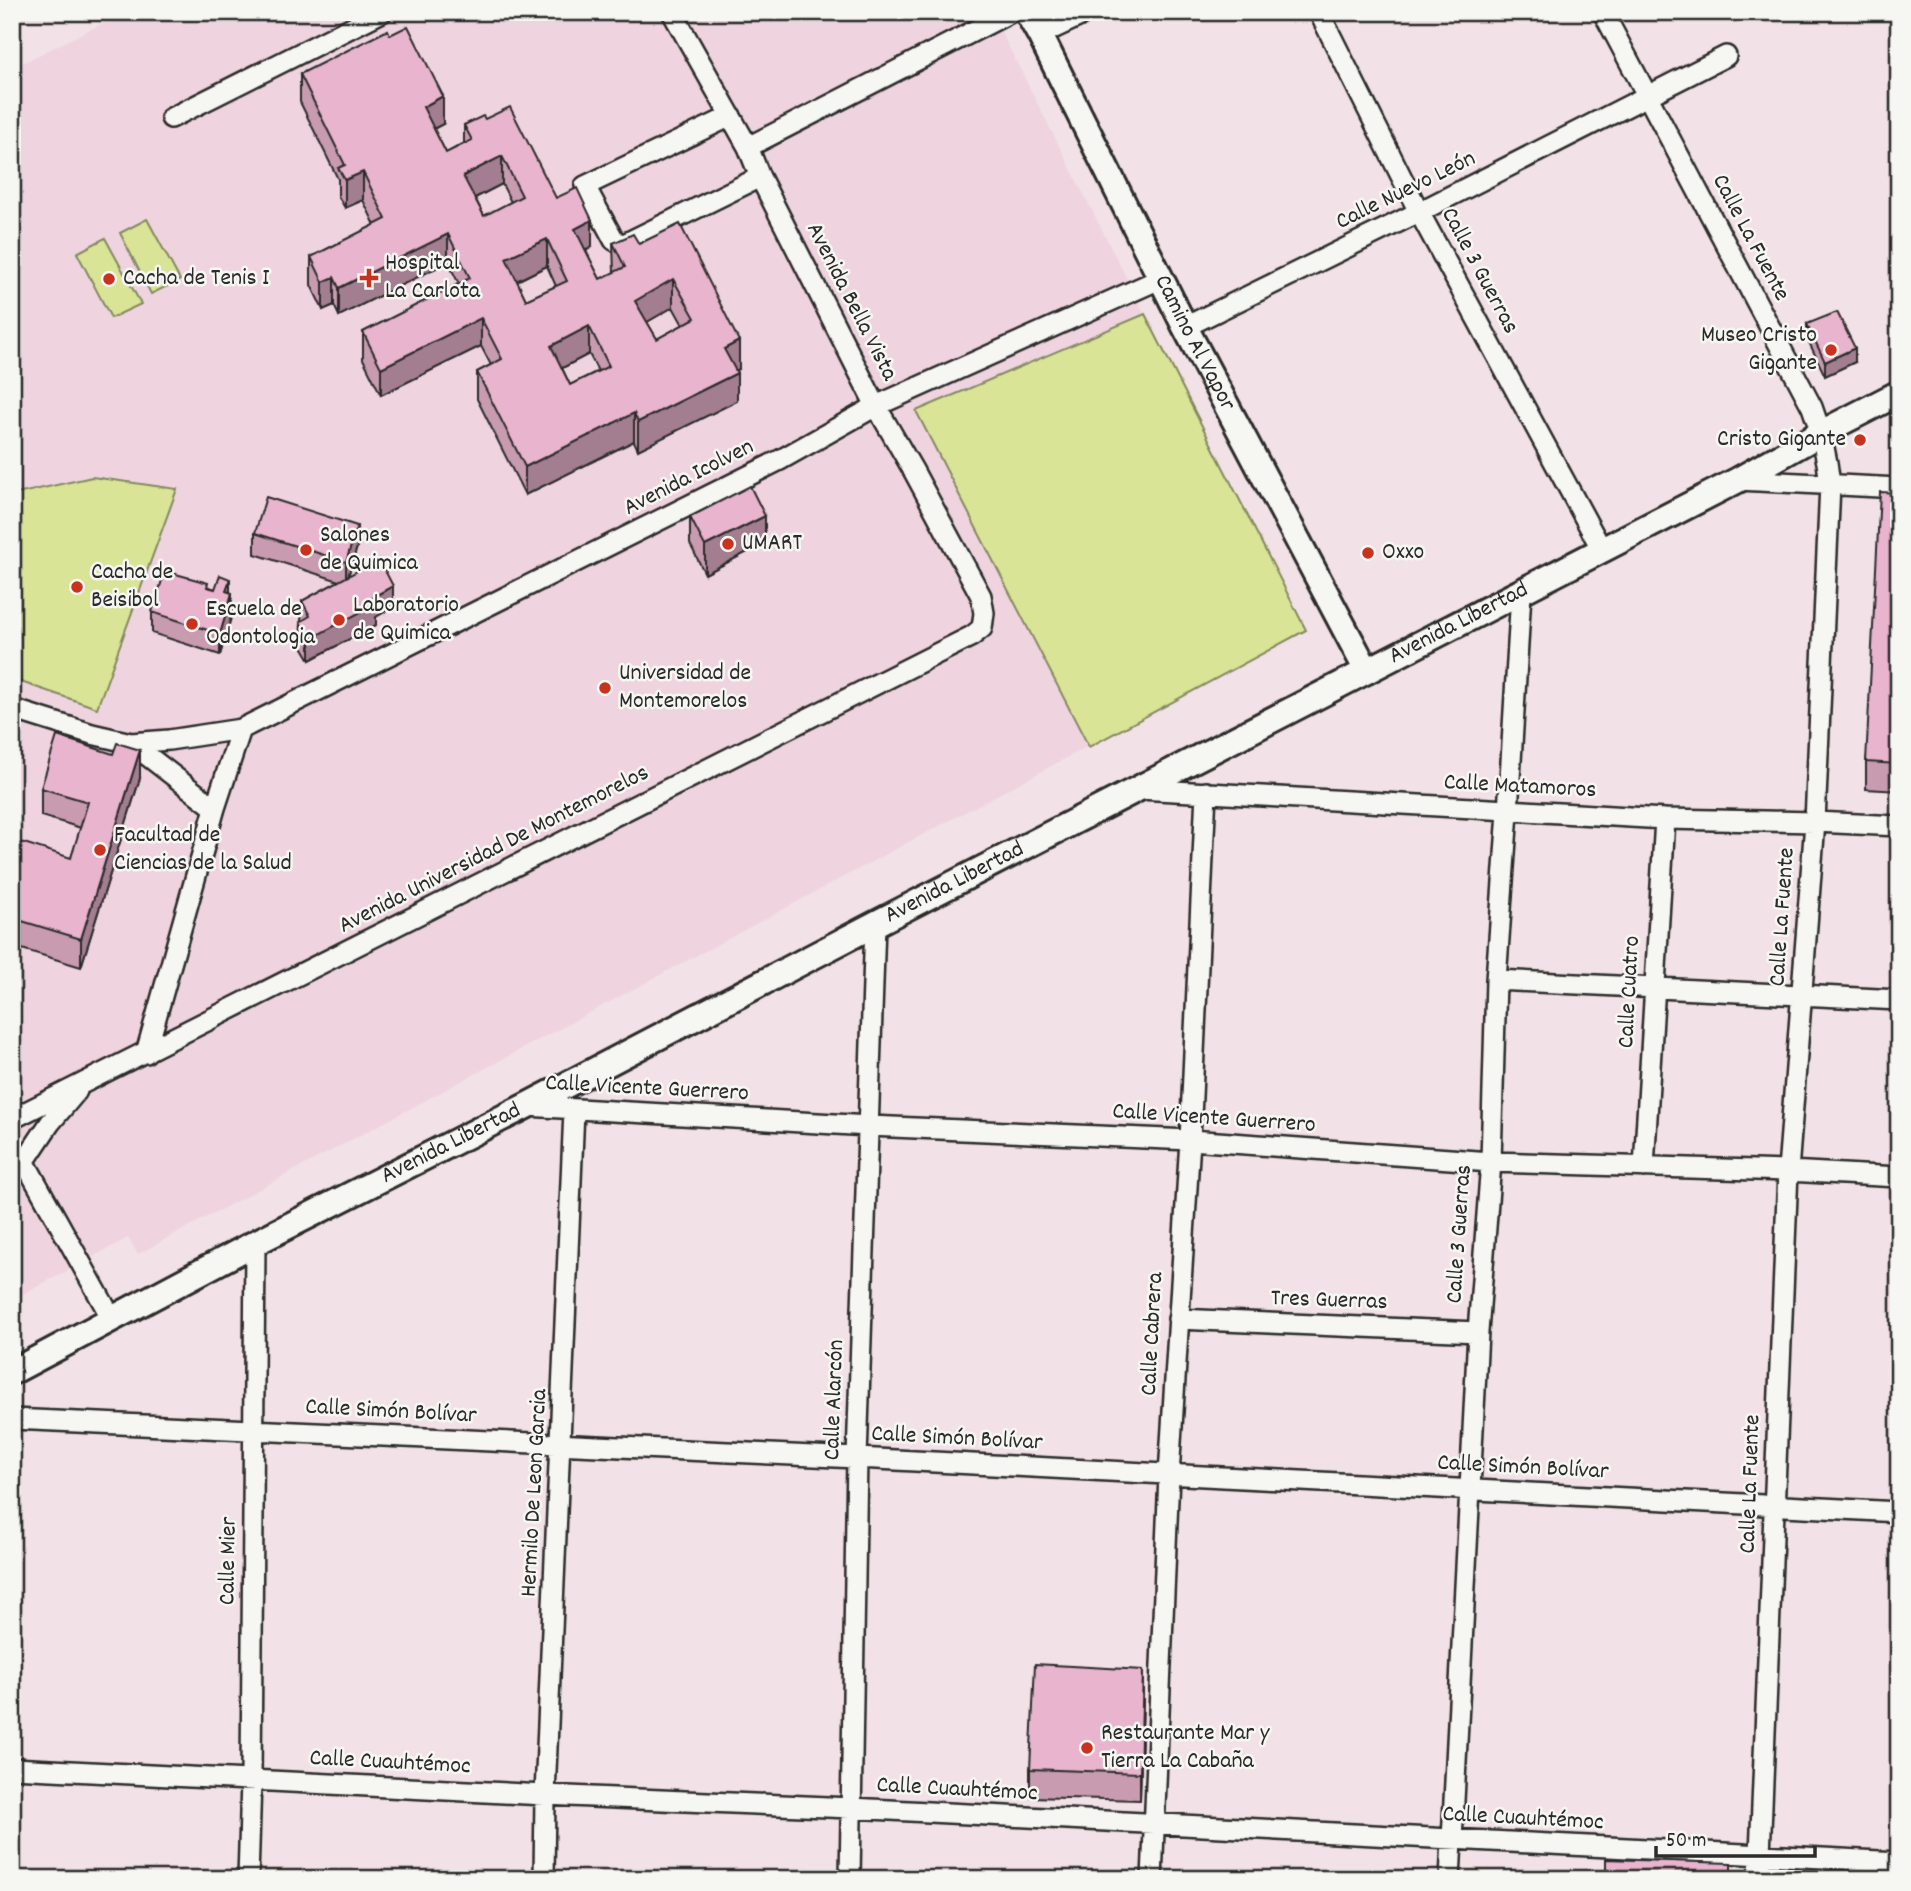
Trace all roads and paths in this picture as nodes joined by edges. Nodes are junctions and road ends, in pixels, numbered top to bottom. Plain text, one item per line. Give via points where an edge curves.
1 (382, 12) edge
2 (672, 12) edge
3 (1012, 12) edge
4 (1027, 12) edge
5 (1089, 12) edge
6 (1319, 12) edge
7 (1603, 12) edge
8 (1040, 36) junction
9 (1726, 56) dead end
10 (1647, 97) junction
11 (731, 116) junction
12 (171, 118) dead end
13 (748, 148) junction
14 (760, 177) junction
15 (1419, 212) junction
16 (1162, 278) junction
17 (1185, 327) junction
18 (1899, 393) edge
19 (876, 406) junction
20 (1821, 432) junction
21 (1738, 480) junction
22 (1830, 484) junction
23 (1899, 488) edge
24 (1602, 550) junction
25 (1521, 593) junction
26 (984, 613) joint
27 (1367, 671) junction
28 (12, 709) edge
29 (241, 729) junction
30 (131, 743) junction
31 (1139, 789) junction
32 (1206, 792) junction
33 (215, 808) junction
34 (1508, 811) junction
35 (1665, 819) junction
36 (1815, 822) junction
37 (1899, 826) edge
38 (875, 923) junction
39 (1496, 980) junction
40 (1655, 988) junction
41 (1801, 996) junction
42 (1899, 1000) edge
43 (146, 1053) junction
44 (85, 1082) junction
45 (526, 1107) junction
46 (574, 1110) junction
47 (12, 1122) edge
48 (869, 1126) junction
49 (1189, 1140) junction
50 (24, 1155) edge
51 (1491, 1162) junction
52 (1644, 1167) junction
53 (1788, 1171) junction
54 (1899, 1177) edge
55 (255, 1243) junction
56 (112, 1319) junction
57 (1178, 1319) junction
58 (1478, 1332) junction
59 (12, 1372) edge
60 (12, 1419) edge
61 (254, 1429) junction
62 (562, 1446) junction
63 (857, 1458) junction
64 (1169, 1475) junction
65 (1469, 1489) junction
66 (1775, 1506) junction
67 (1899, 1513) edge
68 (12, 1768) edge
69 (251, 1780) junction
70 (545, 1795) junction
71 (851, 1808) junction
72 (1155, 1825) junction
73 (1451, 1839) junction
74 (1761, 1856) junction
75 (1899, 1862) edge
76 (248, 1879) edge
77 (544, 1879) edge
78 (850, 1879) edge
79 (1152, 1879) edge
80 (1450, 1879) edge
81 (1759, 1879) edge

1 - 12 street
2 - 11 street, Avenida Bella Vista
3 - 13 street
4 - 8 street, Camino Al Vapor
5 - 8 street
6 - 15 street, Calle 3 Guerras
7 - 10 street, Calle La Fuente
8 - 16 street, Camino Al Vapor
9 - 10 street, Calle Nuevo León
10 - 15 street, Calle Nuevo León
10 - 20 street, Calle La Fuente via 1812,407
11 - 13 street, Avenida Bella Vista
11 - 14 street via 585,186 614,240 624,244
13 - 14 street, Avenida Bella Vista
14 - 19 street, Avenida Bella Vista
15 - 17 street, Calle Nuevo León
15 - 24 street, Calle 3 Guerras
16 - 17 street, Camino Al Vapor
16 - 19 street, Avenida Icolven
17 - 27 street, Camino Al Vapor
18 - 20 street, Avenida Libertad
19 - 26 street, Avenida Bella Vista via 981,596
19 - 29 street, Avenida Icolven via 780,460
20 - 21 street, Avenida Libertad
20 - 22 street, Calle La Fuente
21 - 22 street
21 - 24 street, Avenida Libertad
22 - 23 street
22 - 36 street, Calle La Fuente
24 - 25 street, Avenida Libertad
25 - 27 street, Avenida Libertad
25 - 34 street, Calle 3 Guerras
26 - 43 street, Avenida Universidad De Montemorelos via 982,628 972,636
27 - 31 street, Avenida Libertad
28 - 30 street
29 - 30 street, Avenida Icolven
29 - 33 street
30 - 33 street
31 - 32 street, Calle Matamoros
31 - 38 street, Avenida Libertad
32 - 34 street, Calle Matamoros
32 - 49 street, Calle Cabrera
33 - 43 street
34 - 35 street, Calle Matamoros
34 - 39 street, Calle 3 Guerras
35 - 36 street, Calle Matamoros
35 - 40 street, Calle Cuatro
36 - 37 street, Calle Matamoros
36 - 41 street, Calle La Fuente
38 - 45 street, Avenida Libertad
38 - 48 street, Calle Alarcón
39 - 40 street
39 - 51 street, Calle 3 Guerras
40 - 41 street
40 - 52 street, Calle Cuatro
41 - 42 street
41 - 53 street, Calle La Fuente
43 - 44 street, Avenida Universidad De Montemorelos
44 - 47 street, Avenida Universidad De Montemorelos
44 - 50 street
45 - 46 street, Calle Vicente Guerrero
45 - 55 street, Avenida Libertad
46 - 48 street, Calle Vicente Guerrero
46 - 62 street, Hermilo De Leon Garcia
47 - 50 street via 26,1133
48 - 49 street, Calle Vicente Guerrero
48 - 63 street, Calle Alarcón
49 - 51 street, Calle Vicente Guerrero
49 - 57 street, Calle Cabrera
50 - 56 street
51 - 52 street, Calle Vicente Guerrero
51 - 58 street, Calle 3 Guerras
52 - 53 street, Calle Vicente Guerrero
53 - 54 street, Calle Vicente Guerrero
53 - 66 street, Calle La Fuente
55 - 56 street, Avenida Libertad
55 - 61 street, Calle Mier
56 - 59 street, Avenida Libertad
57 - 58 street, Tres Guerras
57 - 64 street, Calle Cabrera
58 - 65 street, Calle 3 Guerras
60 - 61 street, Calle Simón Bolívar
61 - 62 street, Calle Simón Bolívar
61 - 69 street, Calle Mier
62 - 63 street, Calle Simón Bolívar
62 - 70 street, Hermilo De Leon Garcia
63 - 64 street, Calle Simón Bolívar
63 - 71 street, Calle Alarcón
64 - 65 street, Calle Simón Bolívar
64 - 72 street, Calle Cabrera
65 - 66 street, Calle Simón Bolívar
65 - 73 street, Calle 3 Guerras
66 - 67 street, Calle Simón Bolívar
66 - 74 street, Calle La Fuente
68 - 69 street, Calle Cuauhtémoc
69 - 70 street, Calle Cuauhtémoc
69 - 76 street, Calle Mier
70 - 71 street, Calle Cuauhtémoc
70 - 77 street, Hermilo De Leon Garcia
71 - 72 street, Calle Cuauhtémoc
71 - 78 street, Calle Alarcón
72 - 73 street, Calle Cuauhtémoc
72 - 79 street, Calle Cabrera
73 - 74 street, Calle Cuauhtémoc
73 - 80 street, Calle 3 Guerras
74 - 75 street, Calle Cuauhtémoc
74 - 81 street, Calle La Fuente

